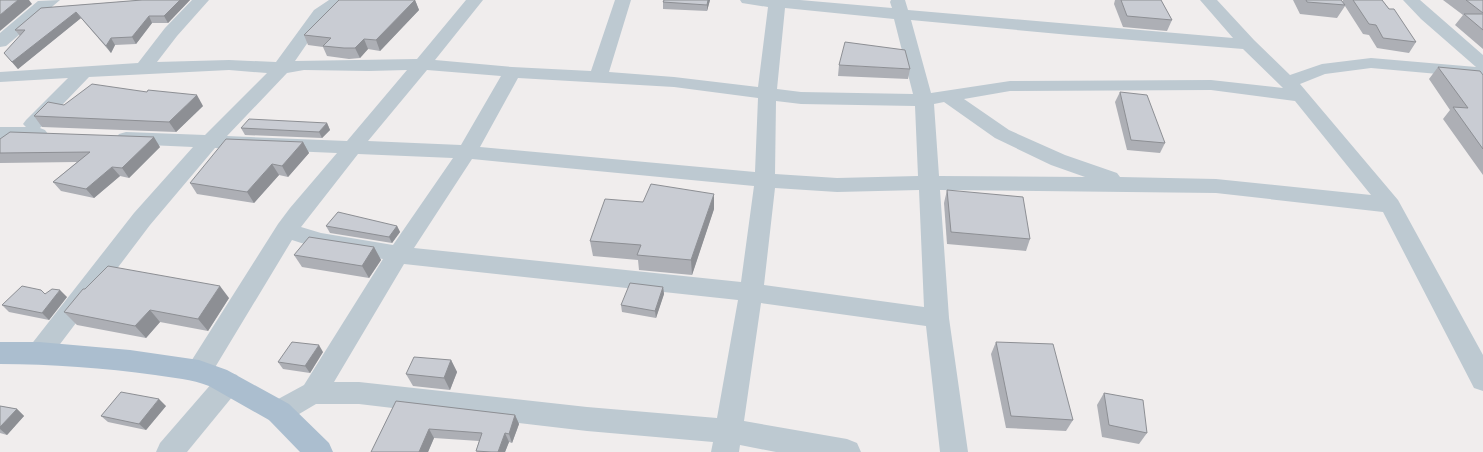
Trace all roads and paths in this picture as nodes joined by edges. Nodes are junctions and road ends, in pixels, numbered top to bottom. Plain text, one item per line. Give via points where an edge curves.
1 (52, 0) edge
2 (201, 0) edge
3 (340, 0) edge
4 (475, 0) edge
5 (623, 0) edge
6 (748, 0) edge
7 (1208, 0) edge
8 (1411, 0) edge
9 (777, 3) junction
10 (899, 8) edge
11 (0, 42) edge
12 (1248, 44) junction
13 (420, 64) junction
14 (1483, 64) edge
15 (143, 68) junction
16 (281, 68) junction
17 (512, 72) junction
18 (83, 73) junction
19 (1483, 73) edge
20 (0, 77) edge
21 (598, 77) junction
22 (1295, 89) junction
23 (767, 93) junction
24 (947, 96) junction
25 (924, 100) junction
26 (0, 133) edge
27 (23, 133) junction
28 (54, 135) edge
29 (108, 137) edge
30 (209, 142) junction
31 (352, 148) junction
32 (467, 152) junction
33 (765, 180) junction
34 (929, 183) junction
35 (1126, 184) junction
36 (1390, 205) junction
37 (286, 230) junction
38 (398, 255) junction
39 (751, 292) junction
40 (937, 318) junction
41 (0, 353) edge
42 (39, 353) junction
43 (199, 371) junction
44 (1483, 380) edge
45 (228, 383) junction
46 (313, 393) junction
47 (279, 412) junction
48 (727, 442) edge
49 (170, 452) edge
50 (319, 452) edge
51 (847, 452) edge
52 (954, 452) edge

1 - 11 street
2 - 15 street via 171,32
3 - 16 street via 320,13
4 - 13 street
5 - 21 street
6 - 9 street
7 - 12 street
8 - 14 street
9 - 10 street
9 - 23 street
10 - 12 street via 1070,30
10 - 25 street
12 - 22 street
13 - 16 street via 304,65
13 - 17 street
13 - 31 street
15 - 16 street via 229,65
15 - 18 street
16 - 30 street
17 - 21 street
17 - 32 street
18 - 20 street
18 - 27 street
19 - 22 street via 1371,63 1322,69
21 - 23 street via 674,82
22 - 24 street via 1211,85 1010,86
22 - 36 street
23 - 25 street via 801,98
23 - 33 street
24 - 25 street
24 - 35 street via 1002,134 1058,160
25 - 34 street
26 - 27 street
27 - 28 street
29 - 30 street
30 - 31 street
30 - 42 street via 142,219
31 - 32 street
31 - 37 street
32 - 33 street
32 - 38 street
33 - 34 street via 837,184
33 - 39 street
34 - 35 street
34 - 40 street
35 - 36 street via 1216,186
36 - 44 street
37 - 38 street via 320,241
37 - 43 street
38 - 39 street
38 - 46 street
39 - 40 street
39 - 48 street
40 - 52 street
41 - 42 main road
42 - 43 main road via 130,361
43 - 45 main road
45 - 47 main road
45 - 49 street
46 - 47 street
46 - 48 street via 359,393 587,419
47 - 50 main road
48 - 51 street

